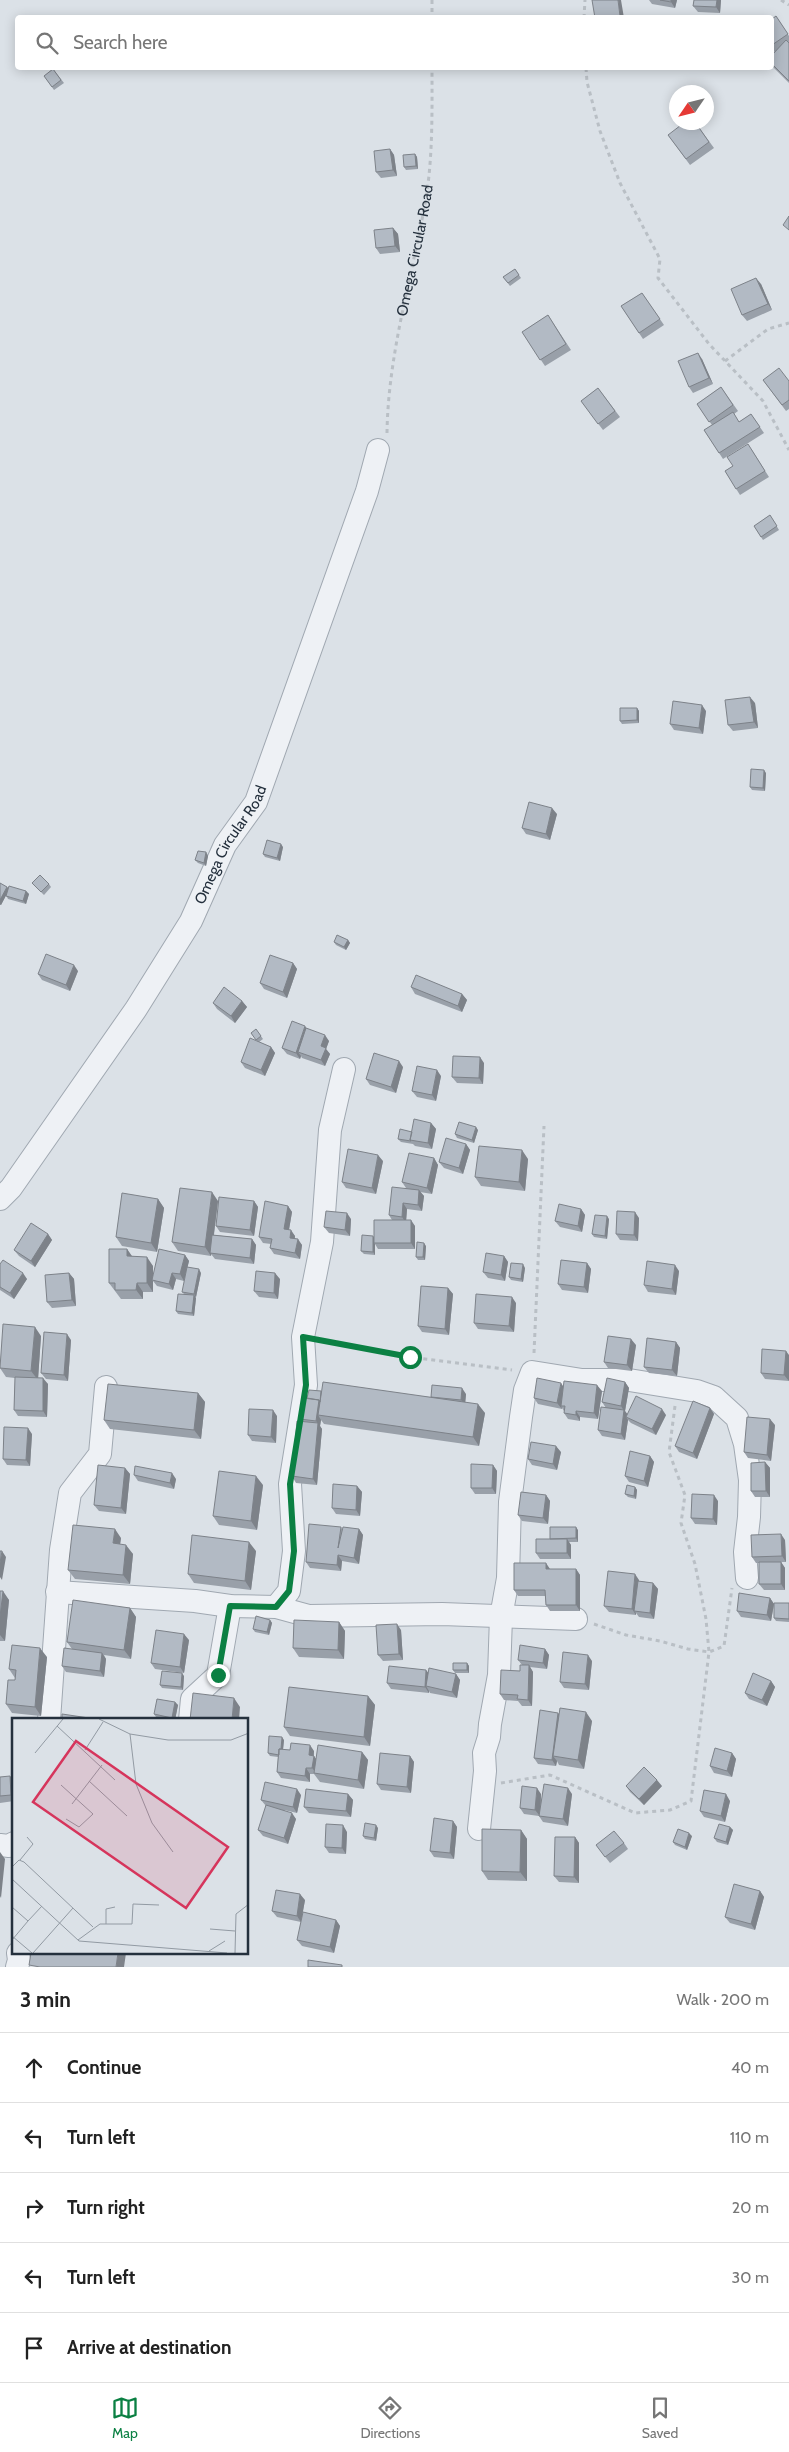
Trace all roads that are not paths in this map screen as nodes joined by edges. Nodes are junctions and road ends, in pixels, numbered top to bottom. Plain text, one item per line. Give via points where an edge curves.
1 (382, 441) road end
2 (344, 1069) dead end
3 (0, 1199) edge
4 (106, 1387) edge
5 (748, 1578) road end
6 (57, 1592) junction
7 (230, 1606) junction
8 (276, 1607) junction
9 (501, 1617) junction
10 (576, 1619) road end
11 (49, 1718) edge
12 (190, 1718) edge
13 (479, 1830) dead end
14 (12, 1844) edge
15 (0, 1845) edge
16 (18, 1954) edge
17 (17, 1967) edge

1 - 3 street, Omega Circular Road via 256,802 225,845 190,921 136,1009 11,1188
2 - 8 street via 330,1130 322,1242 303,1337 306,1385 290,1484 294,1551 289,1591
4 - 6 street via 100,1454 70,1493
5 - 9 street via 745,1552 750,1517 750,1480 737,1418 714,1397 697,1391 630,1380 582,1380 532,1372 525,1390 510,1502 508,1578
6 - 7 street
6 - 11 street
7 - 8 street
7 - 12 street via 218,1675 192,1699
8 - 9 street via 310,1616 442,1614
9 - 10 street
9 - 13 street via 499,1675 484,1753
14 - 15 street
16 - 17 street

